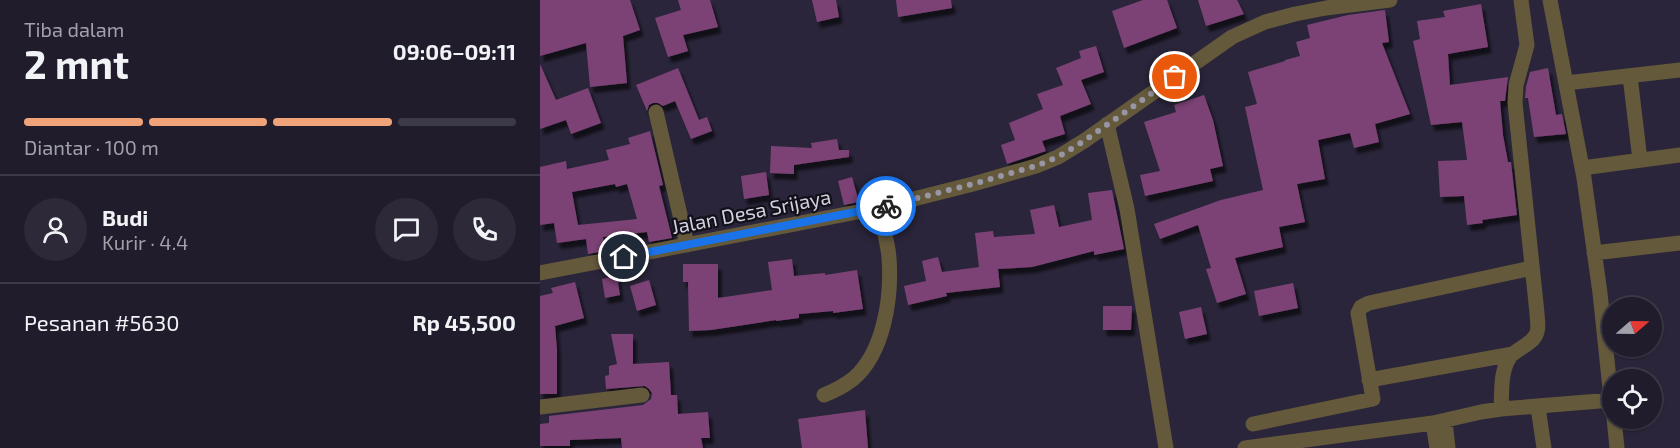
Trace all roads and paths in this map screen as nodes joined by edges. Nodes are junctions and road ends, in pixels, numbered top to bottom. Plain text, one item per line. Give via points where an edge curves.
1 (1390, 0) edge
2 (1521, 0) edge
3 (1550, 0) edge
4 (1680, 70) edge
5 (1630, 76) junction
6 (1566, 83) junction
7 (656, 112) dead end
8 (1107, 124) junction
9 (1680, 155) edge
10 (1640, 160) junction
11 (1582, 168) junction
12 (878, 208) junction
13 (1680, 243) edge
14 (687, 245) junction
15 (1594, 254) junction
16 (1532, 268) junction
17 (540, 273) edge
18 (1513, 354) junction
19 (1608, 369) edge
20 (1369, 380) junction
21 (642, 395) dead end
22 (824, 395) dead end
23 (1602, 404) edge
24 (540, 407) edge
25 (1538, 407) junction
26 (1501, 409) junction
27 (1439, 422) junction
28 (1252, 424) dead end
29 (1615, 429) edge
30 (1166, 448) edge
31 (1245, 448) edge
32 (1437, 448) edge
33 (1448, 448) edge
34 (1544, 448) edge
35 (1617, 448) edge

1 - 8 street, Jalan Desa Srijaya via 1326,8 1265,22 1232,37
2 - 16 street via 1527,45 1515,103
3 - 6 street
4 - 5 street
5 - 6 street
5 - 10 street
6 - 11 street
7 - 14 street
8 - 12 street, Jalan Desa Srijaya via 1058,157 1036,166
8 - 30 street via 1127,209
9 - 10 street
10 - 11 street
11 - 15 street
12 - 14 street, Jalan Desa Srijaya
12 - 22 street via 889,258 888,304 882,330 864,368 853,380
13 - 15 street
14 - 17 street, Jalan Desa Srijaya
15 - 19 street
16 - 18 street via 1537,331 1533,339
16 - 20 street via 1361,307 1358,313
18 - 20 street
18 - 26 street via 1505,370
20 - 28 street via 1373,399
21 - 24 street
23 - 25 street
25 - 26 street
25 - 34 street
26 - 27 street
27 - 31 street
27 - 32 street
27 - 33 street
29 - 35 street

